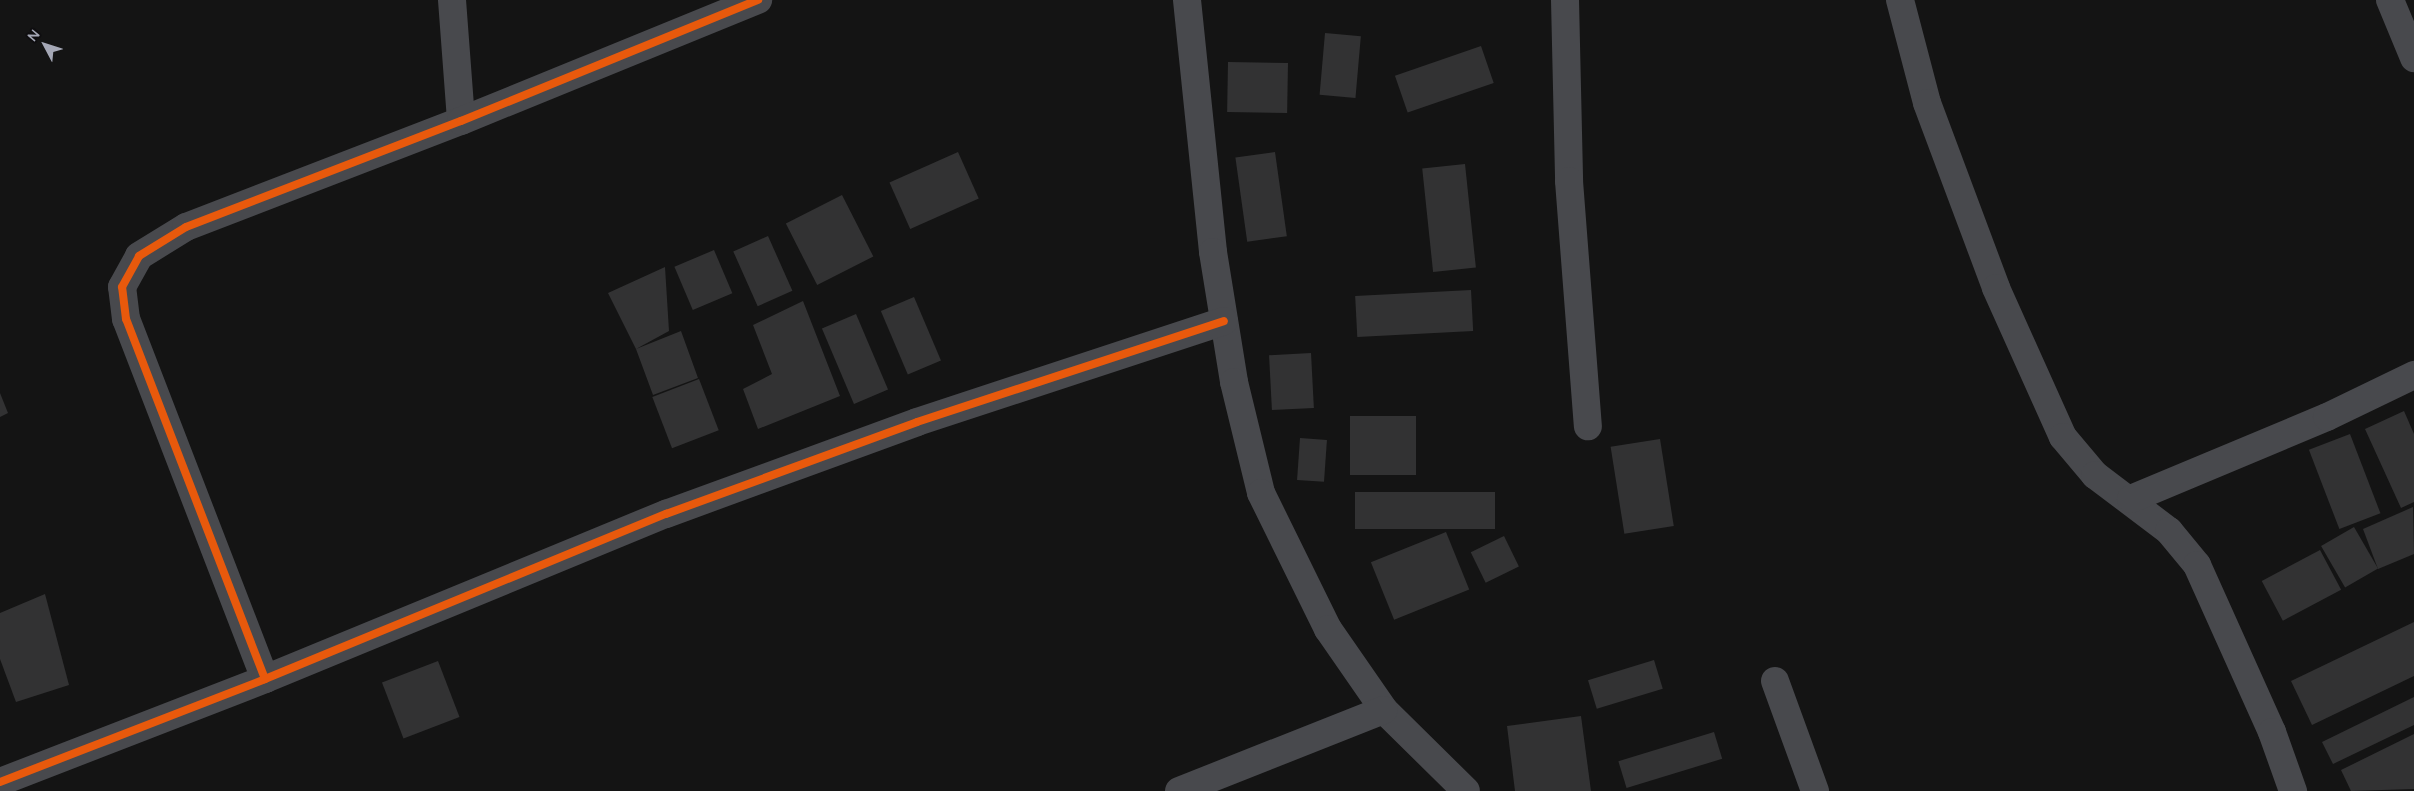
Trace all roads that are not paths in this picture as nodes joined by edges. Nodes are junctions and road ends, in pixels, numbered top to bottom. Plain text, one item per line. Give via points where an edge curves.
1 (452, 0) edge
2 (758, 0) edge
3 (1187, 0) edge
4 (1565, 0) edge
5 (1900, 0) edge
6 (2390, 0) edge
7 (2414, 58) edge
8 (461, 121) junction
9 (1224, 320) junction
10 (2414, 375) edge
11 (1588, 426) dead end
12 (2130, 499) junction
13 (265, 679) junction
14 (1775, 681) dead end
15 (1384, 710) junction
16 (0, 782) edge
17 (1179, 791) edge
18 (1466, 791) edge
19 (1815, 791) edge
20 (2293, 791) edge

1 - 8 street
2 - 8 street
3 - 9 street via 1212,252
4 - 11 street via 1569,181
5 - 12 street via 1927,103 1996,288 2037,383 2070,444 2095,475
6 - 7 street
8 - 13 street via 186,227 138,256 122,286 126,319
9 - 13 street via 917,422 666,514
9 - 15 street via 1234,382 1261,493 1328,629
10 - 12 street via 2327,417
12 - 20 street via 2169,531 2197,565 2272,732
13 - 16 street
14 - 19 street
15 - 17 street
15 - 18 street

